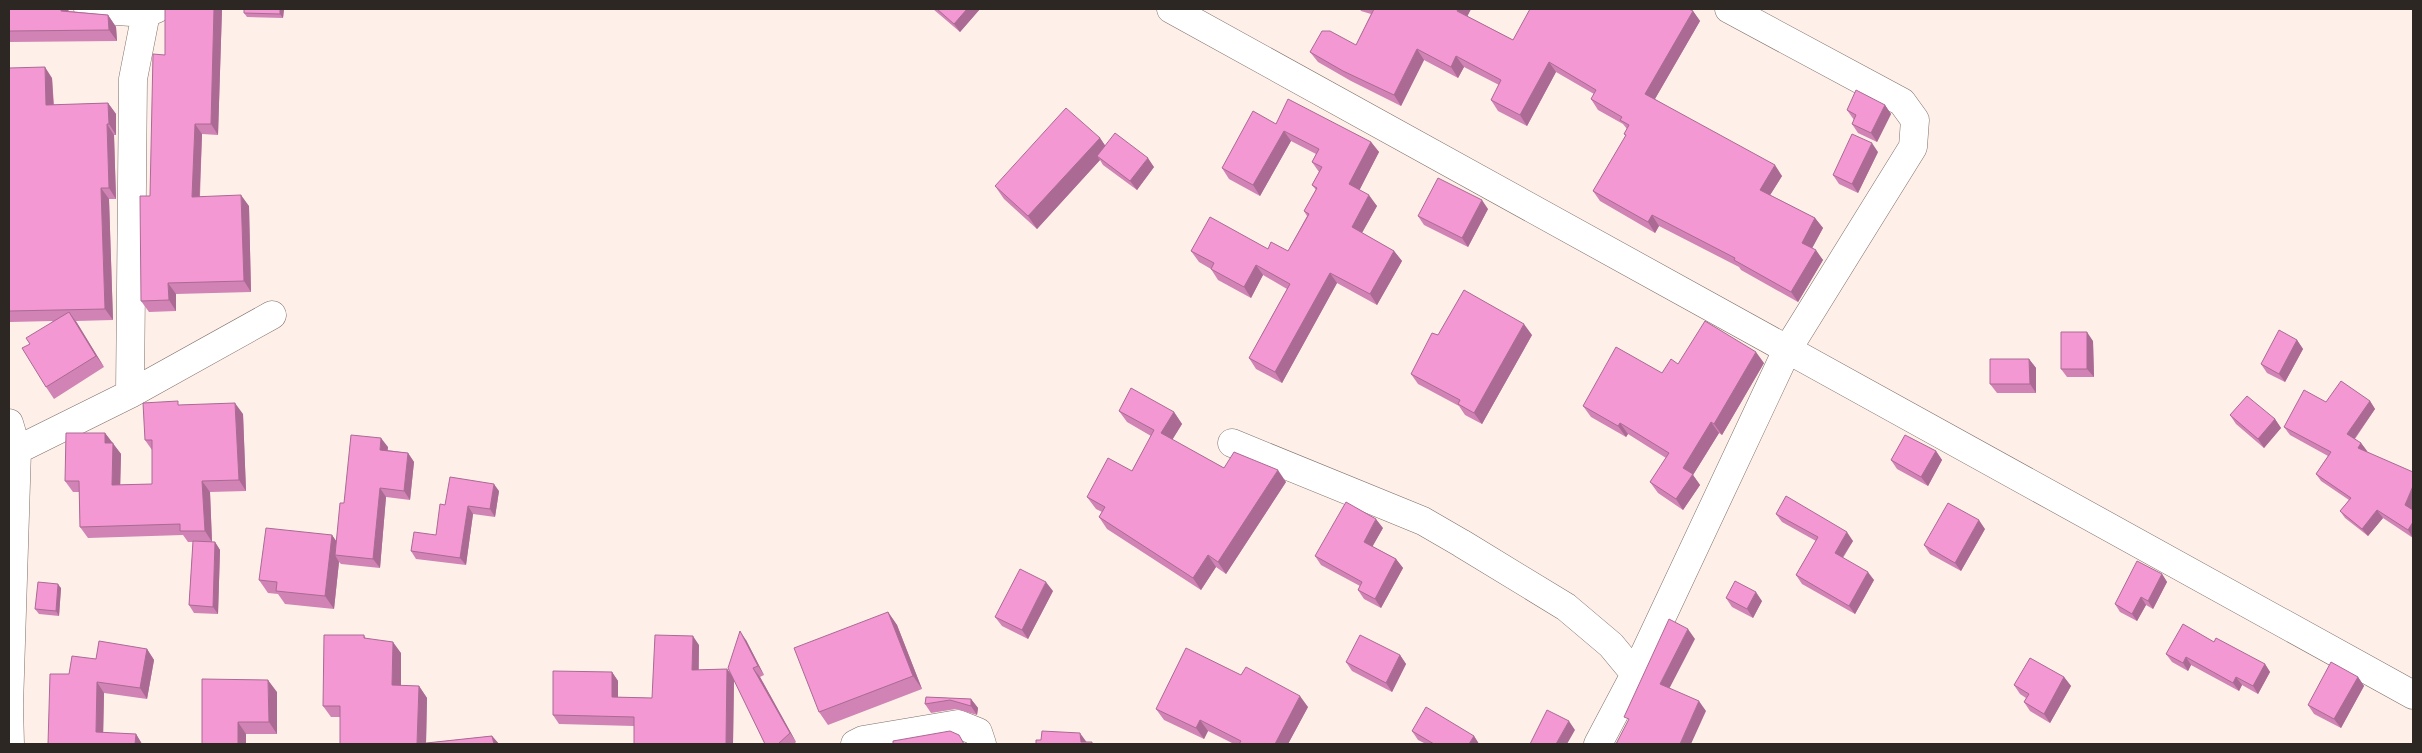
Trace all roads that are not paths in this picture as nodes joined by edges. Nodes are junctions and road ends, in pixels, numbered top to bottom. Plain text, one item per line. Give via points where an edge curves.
1 (88, 9) edge
2 (1170, 9) edge
3 (1729, 9) edge
4 (151, 11) edge
5 (272, 315) dead end
6 (1787, 350) junction
7 (130, 394) junction
8 (9, 423) edge
9 (1232, 443) dead end
10 (13, 452) edge
11 (1635, 674) junction
12 (2413, 695) edge
13 (10, 744) edge
14 (855, 744) edge
15 (982, 744) edge
16 (1598, 744) edge

1 - 4 street
2 - 6 street
3 - 6 street via 1902,102 1915,120 1913,147
4 - 7 street via 133,79
5 - 7 street
6 - 11 street
6 - 12 street
7 - 10 street
8 - 10 street
9 - 11 street via 1423,521 1566,607 1611,645
10 - 13 street
11 - 16 street
14 - 15 street via 958,724 978,732

